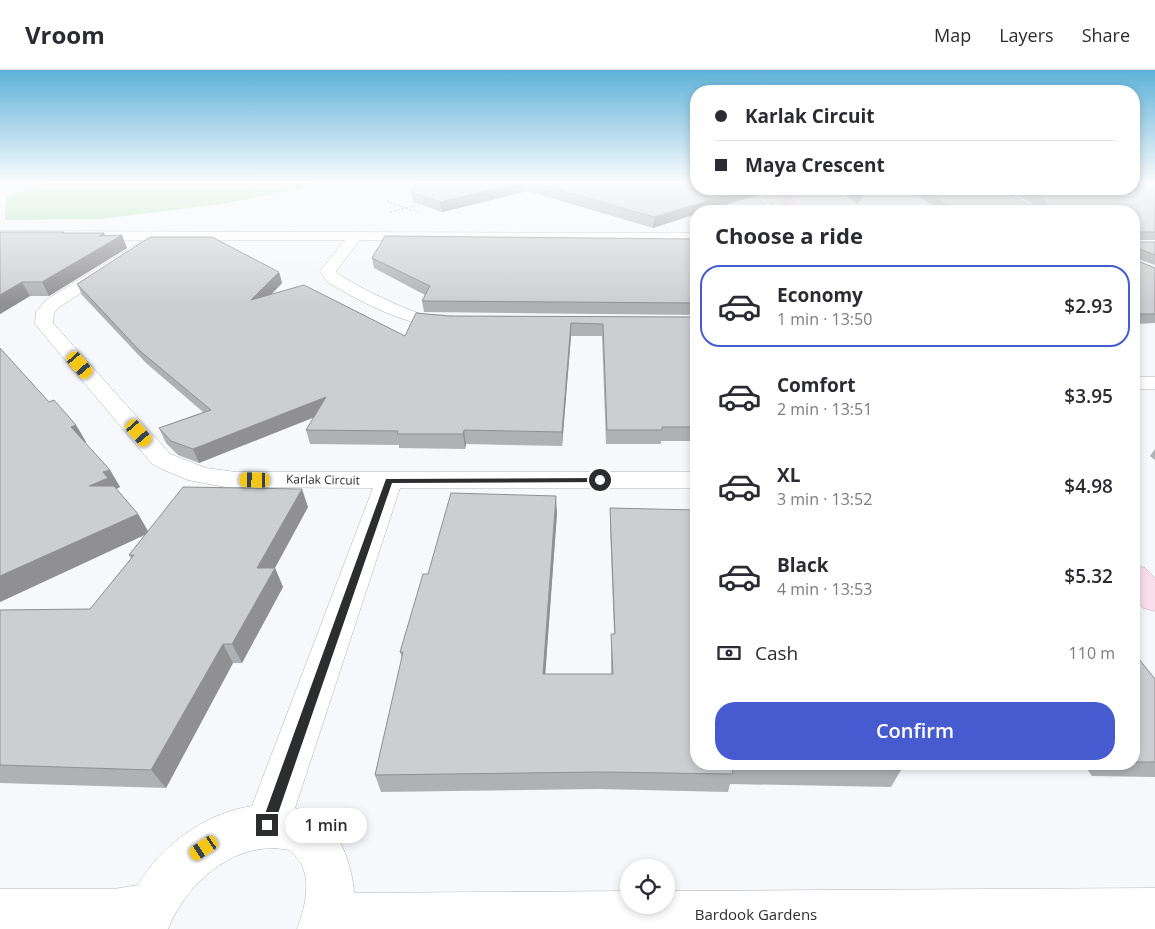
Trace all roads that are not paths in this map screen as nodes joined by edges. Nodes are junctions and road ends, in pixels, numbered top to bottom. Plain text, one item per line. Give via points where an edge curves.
1 (357, 235) junction
2 (0, 236) edge
3 (158, 236) junction
4 (690, 237) edge
5 (470, 322) edge
6 (1140, 383) edge
7 (1155, 383) edge
8 (690, 480) edge
9 (389, 481) junction
10 (1140, 583) edge
11 (1155, 599) edge
12 (267, 825) junction
13 (1155, 912) edge
14 (0, 914) edge
15 (147, 918) edge
16 (324, 923) edge

1 - 3 street
1 - 4 street
1 - 5 street via 328,270 334,279 417,319
2 - 3 street
3 - 9 street, Karlak Circuit via 52,304 45,312 44,324 161,459 211,478
6 - 7 street
8 - 9 street, Karlak Circuit
9 - 12 street
10 - 11 main road
12 - 15 street via 242,829 216,840 192,857 170,880
12 - 16 street via 292,828 312,840 325,860 331,886
13 - 16 street, Bardook Gardens
14 - 15 street via 114,914

